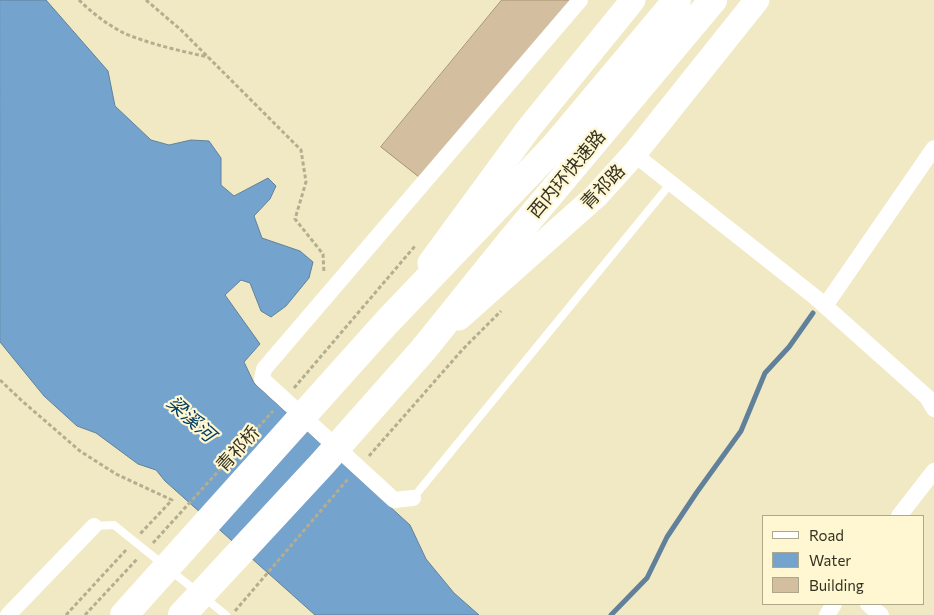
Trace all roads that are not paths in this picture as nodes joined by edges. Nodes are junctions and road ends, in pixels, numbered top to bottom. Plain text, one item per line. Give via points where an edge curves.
1 (580, 0) edge
2 (633, 0) edge
3 (677, 0) edge
4 (713, 0) edge
5 (756, 0) edge
6 (934, 148) edge
7 (634, 154) junction
8 (670, 183) junction
9 (825, 306) junction
10 (387, 322) junction
11 (423, 350) junction
12 (934, 409) edge
13 (934, 471) edge
14 (412, 498) joint
15 (900, 515) edge
16 (94, 526) joint
17 (869, 605) edge
18 (124, 614) edge
19 (8, 615) edge
20 (182, 615) edge
21 (226, 615) edge
22 (881, 615) edge

1 - 14 street via 264,369 262,379 394,500
2 - 10 main road via 529,128
3 - 10 highway, 西内环快速路 via 553,148
4 - 11 highway, 西内环快速路
5 - 7 main road, 青祁路
6 - 9 street
7 - 8 street
7 - 11 main road, 青祁路 via 596,196
8 - 9 street
8 - 14 lane
9 - 12 street via 926,397
10 - 18 highway, 青祁桥
11 - 20 highway
13 - 15 street
16 - 19 street
16 - 21 lane via 114,525
17 - 22 street

